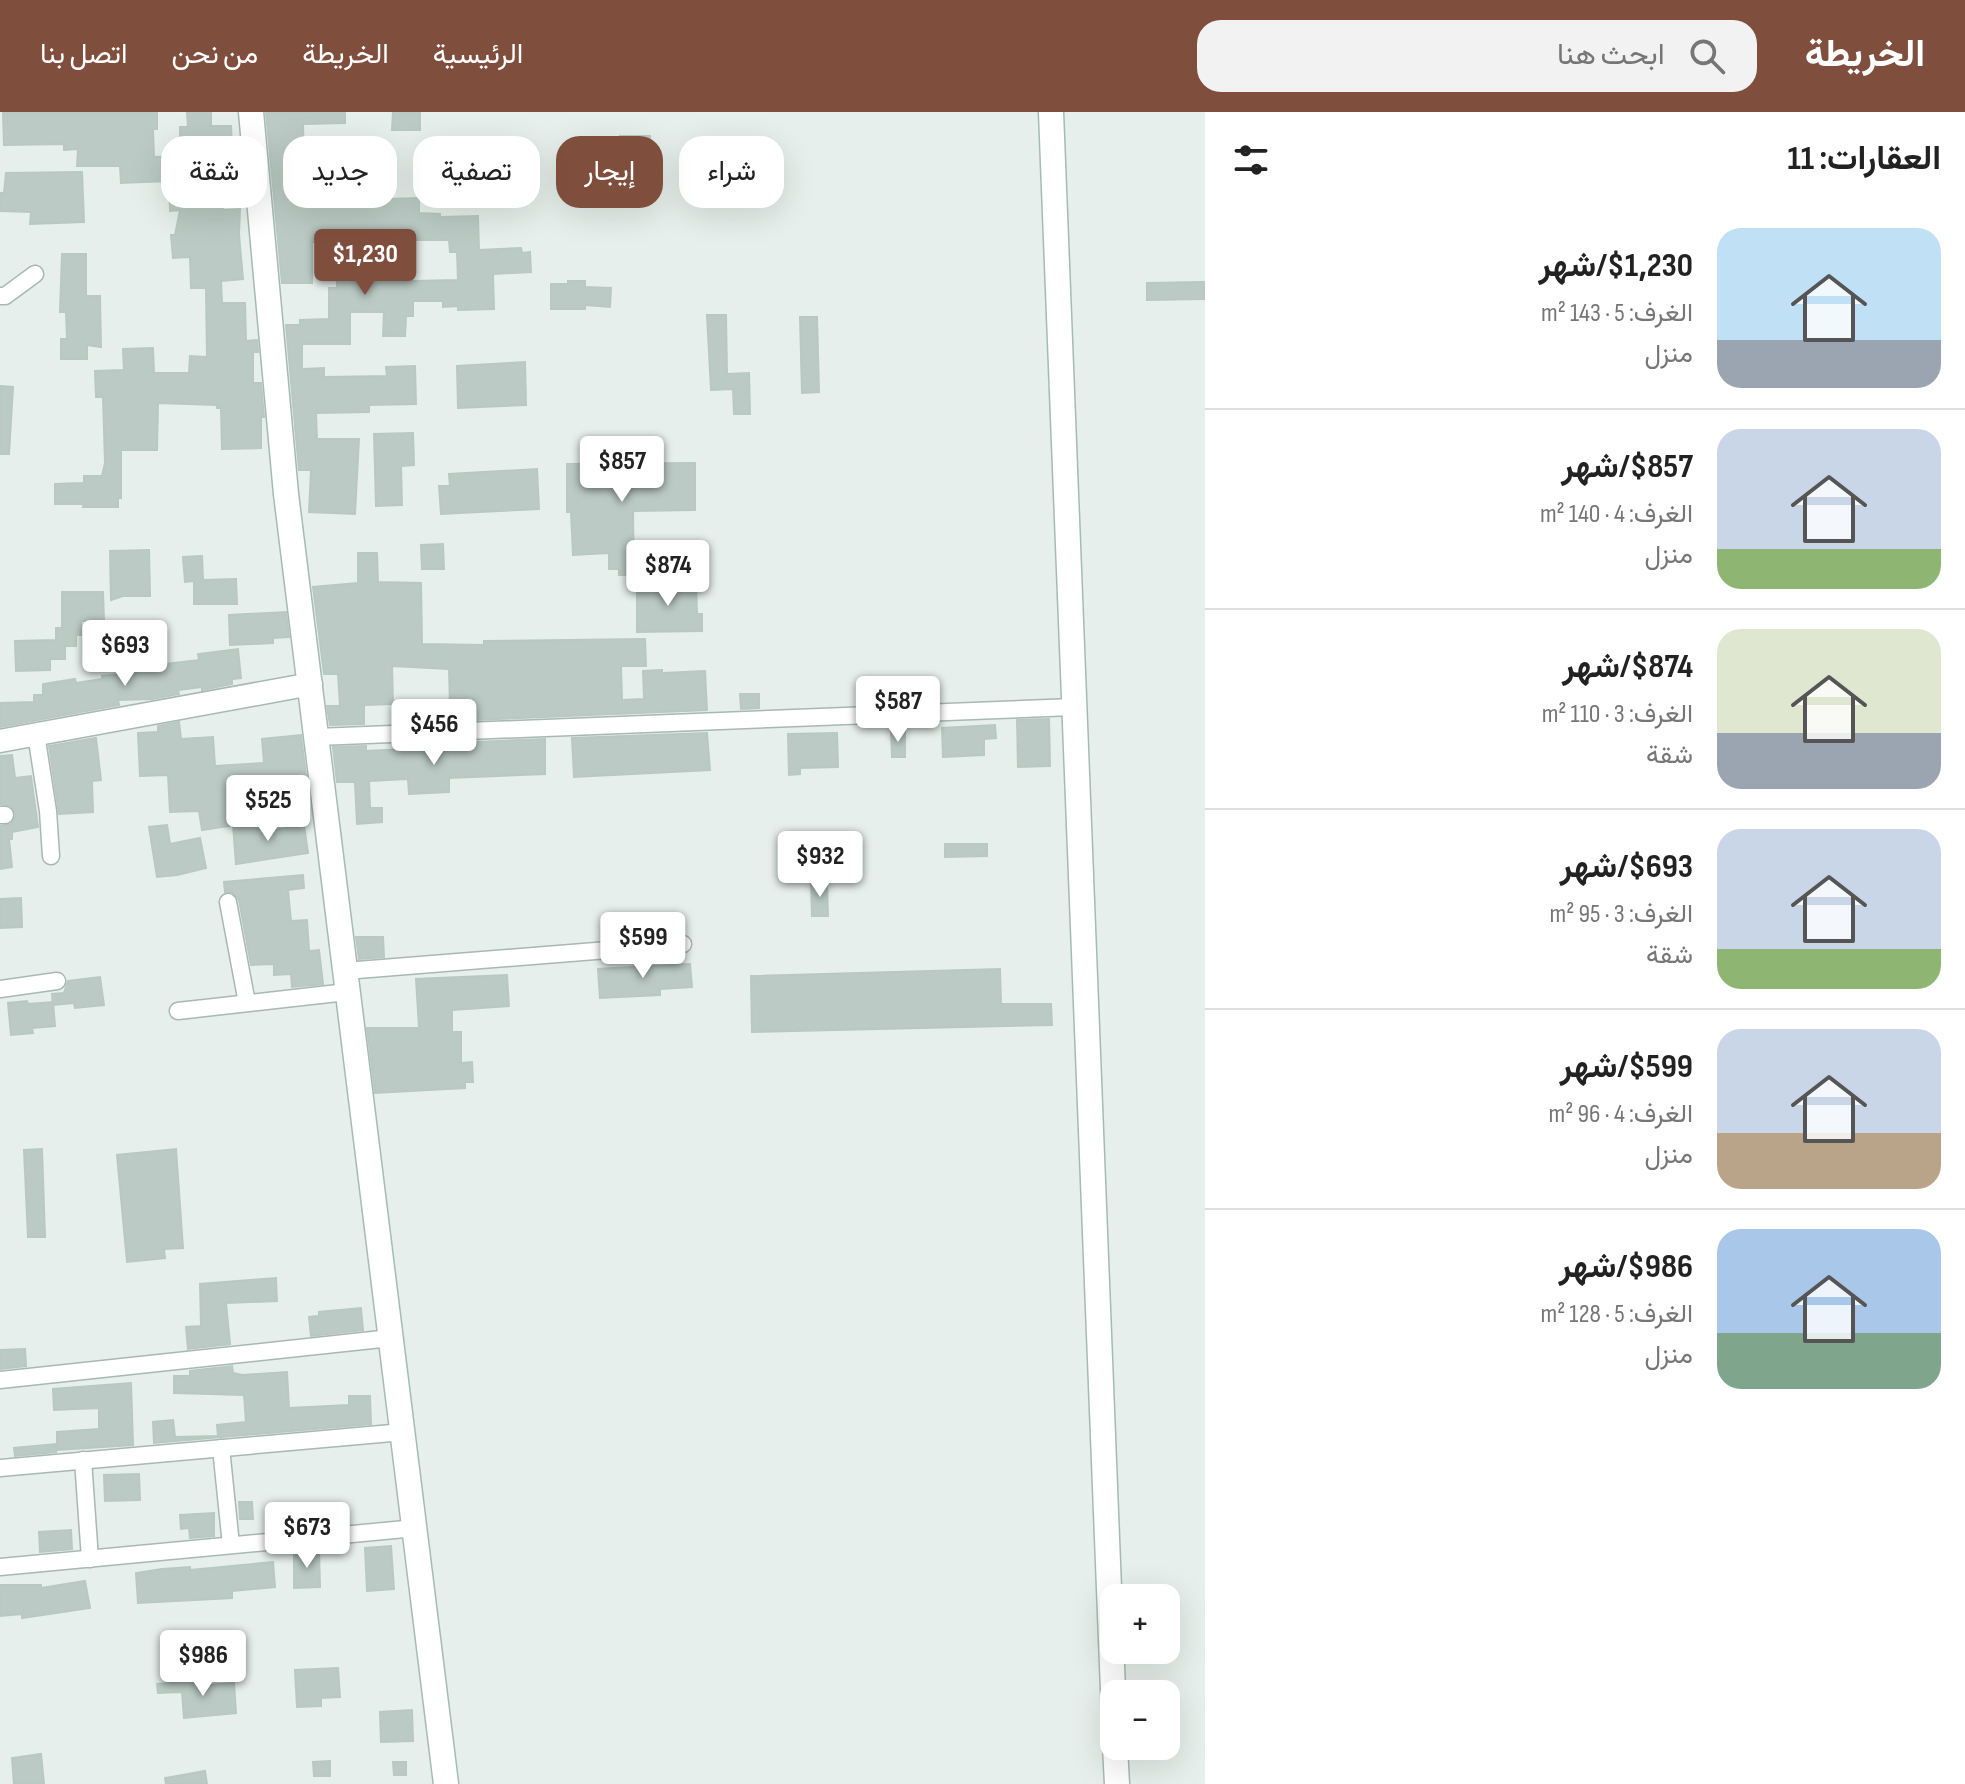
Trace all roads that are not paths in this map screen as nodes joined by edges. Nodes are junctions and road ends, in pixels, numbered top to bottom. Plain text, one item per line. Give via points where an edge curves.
1 (251, 112) edge
2 (1051, 112) edge
3 (35, 274) dead end
4 (0, 296) edge
5 (311, 684) junction
6 (1073, 707) junction
7 (36, 734) junction
8 (317, 737) junction
9 (0, 741) edge
10 (51, 856) dead end
11 (228, 902) dead end
12 (683, 944) dead end
13 (57, 981) dead end
14 (346, 981) junction
15 (0, 989) edge
16 (247, 1003) junction
17 (178, 1011) dead end
18 (391, 1338) junction
19 (0, 1380) edge
20 (403, 1432) junction
21 (221, 1448) junction
22 (83, 1460) junction
23 (0, 1468) edge
24 (416, 1528) junction
25 (231, 1545) junction
26 (90, 1559) junction
27 (0, 1567) edge
28 (1113, 1680) edge
29 (1116, 1760) edge
30 (446, 1784) edge
31 (1117, 1784) edge

1 - 5 main road via 286,494
2 - 6 main road
3 - 4 street
5 - 7 street
5 - 8 main road
6 - 8 street
6 - 28 main road
7 - 9 street
7 - 10 street
8 - 14 main road
11 - 16 street
12 - 14 street
13 - 15 street
14 - 16 street
14 - 18 main road
16 - 17 street
18 - 19 street
18 - 20 main road
20 - 21 street
20 - 24 main road
21 - 22 street
21 - 25 street
22 - 23 street
22 - 26 street
24 - 25 street
24 - 30 main road
25 - 26 street
26 - 27 street
29 - 31 main road

